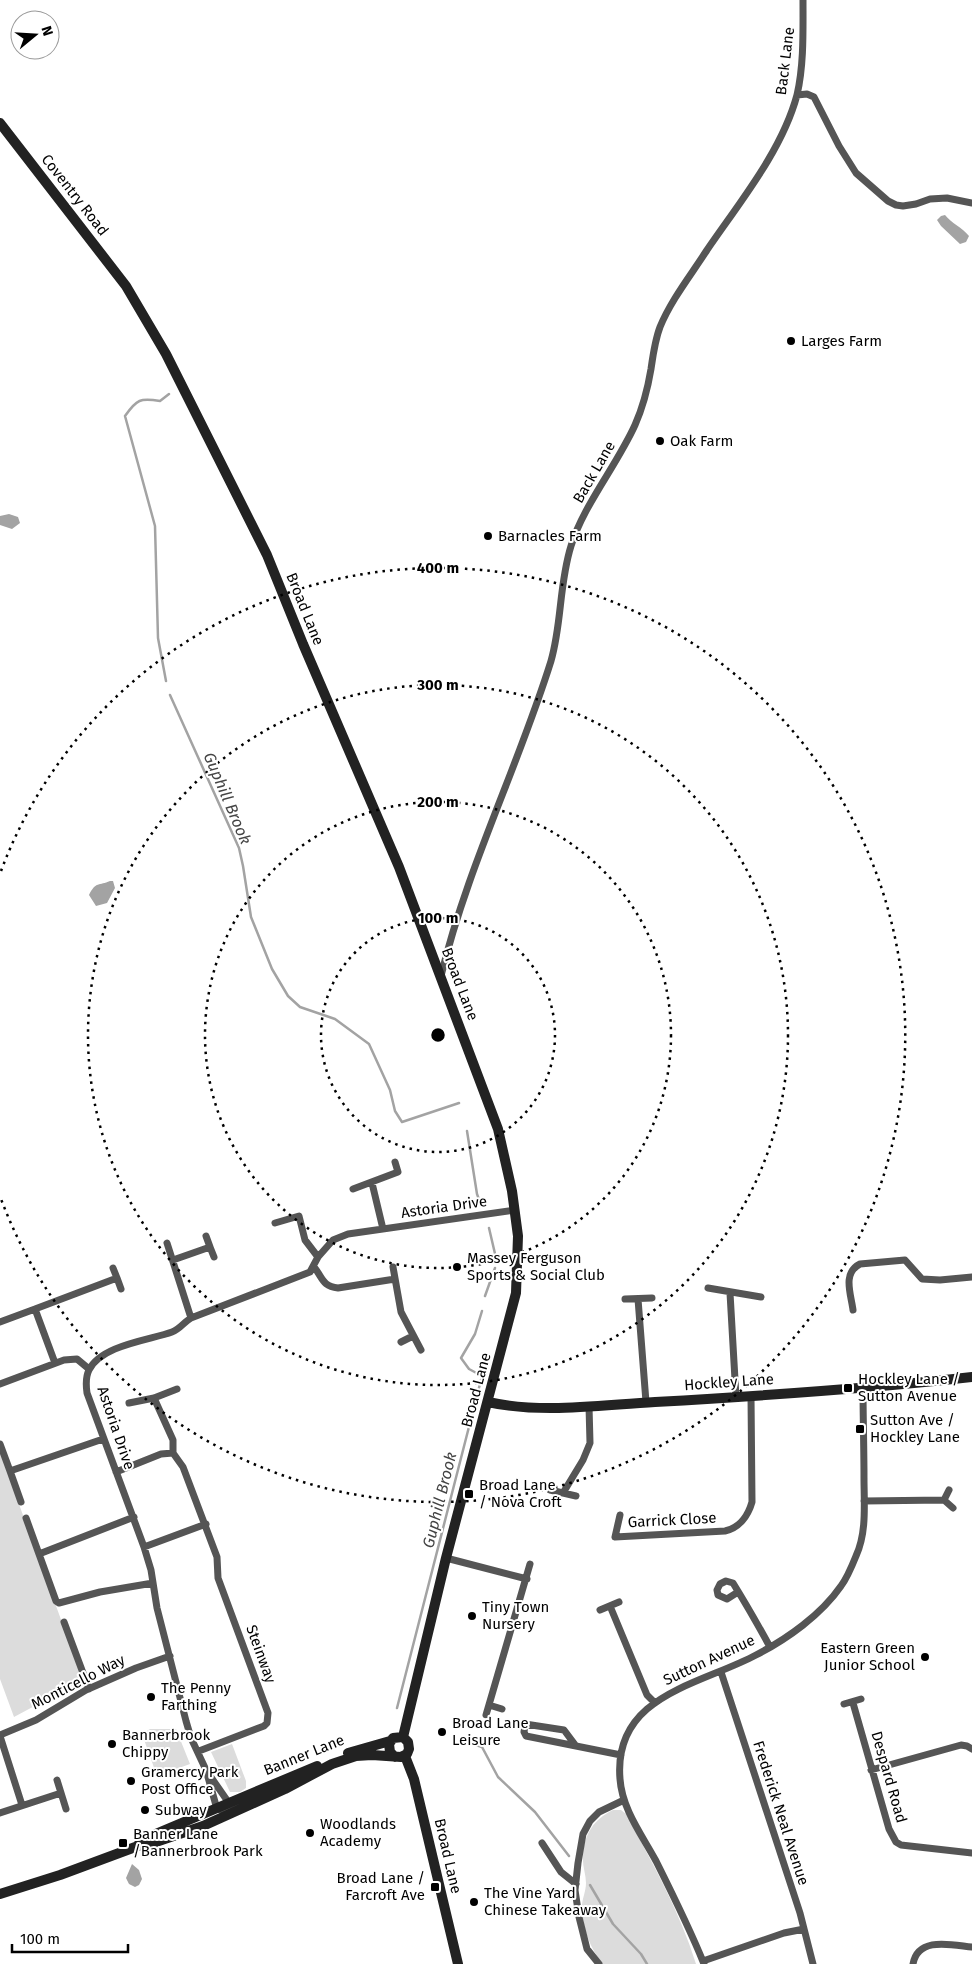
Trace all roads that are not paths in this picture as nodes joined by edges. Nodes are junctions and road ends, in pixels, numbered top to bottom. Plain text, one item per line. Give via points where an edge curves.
1 (803, 0) edge
2 (797, 95) junction
3 (0, 123) edge
4 (972, 203) edge
5 (126, 286) joint
6 (441, 976) junction
7 (395, 1162) dead end
8 (372, 1183) junction
9 (352, 1189) dead end
10 (515, 1210) junction
11 (308, 1212) dead end
12 (299, 1216) junction
13 (275, 1223) dead end
14 (383, 1229) junction
15 (206, 1236) dead end
16 (167, 1243) dead end
17 (210, 1246) junction
18 (214, 1257) dead end
19 (318, 1257) junction
20 (173, 1260) junction
21 (314, 1267) junction
22 (393, 1267) dead end
23 (113, 1268) dead end
24 (972, 1277) edge
25 (116, 1278) junction
26 (395, 1279) junction
27 (121, 1288) dead end
28 (708, 1288) dead end
29 (730, 1293) junction
30 (761, 1297) dead end
31 (638, 1298) junction
32 (652, 1298) dead end
33 (625, 1299) dead end
34 (35, 1309) junction
35 (853, 1310) dead end
36 (191, 1318) junction
37 (0, 1322) edge
38 (413, 1336) junction
39 (401, 1342) dead end
40 (421, 1350) dead end
41 (55, 1363) junction
42 (89, 1369) junction
43 (972, 1377) edge
44 (0, 1384) edge
45 (863, 1387) junction
46 (177, 1390) dead end
47 (751, 1396) junction
48 (736, 1397) junction
49 (154, 1398) junction
50 (488, 1402) junction
51 (646, 1402) junction
52 (129, 1403) dead end
53 (589, 1406) junction
54 (103, 1439) junction
55 (0, 1444) edge
56 (173, 1453) junction
57 (10, 1471) junction
58 (116, 1472) junction
59 (550, 1490) dead end
60 (949, 1490) dead end
61 (563, 1493) junction
62 (576, 1496) dead end
63 (944, 1500) junction
64 (864, 1501) junction
65 (21, 1502) dead end
66 (953, 1508) dead end
67 (620, 1515) dead end
68 (134, 1517) junction
69 (26, 1518) dead end
70 (206, 1524) junction
71 (144, 1547) junction
72 (39, 1554) junction
73 (446, 1558) junction
74 (530, 1564) dead end
75 (527, 1579) junction
76 (153, 1583) junction
77 (738, 1592) dead end
78 (619, 1602) dead end
79 (610, 1606) junction
80 (600, 1610) dead end
81 (64, 1622) dead end
82 (770, 1647) junction
83 (170, 1656) junction
84 (721, 1672) junction
85 (89, 1689) junction
86 (861, 1699) dead end
87 (654, 1702) junction
88 (853, 1702) junction
89 (844, 1704) dead end
90 (489, 1705) junction
91 (502, 1709) dead end
92 (486, 1715) dead end
93 (0, 1735) edge
94 (403, 1737) junction
95 (390, 1741) junction
96 (576, 1746) junction
97 (972, 1749) edge
98 (199, 1751) junction
99 (621, 1755) junction
100 (400, 1756) junction
101 (206, 1770) junction
102 (872, 1770) junction
103 (57, 1780) dead end
104 (61, 1793) junction
105 (624, 1800) junction
106 (22, 1805) junction
107 (232, 1807) junction
108 (217, 1808) junction
109 (66, 1809) dead end
110 (0, 1813) edge
111 (542, 1844) dead end
112 (138, 1846) junction
113 (972, 1853) edge
114 (576, 1884) junction
115 (0, 1894) edge
116 (804, 1929) junction
117 (972, 1947) edge
118 (703, 1962) edge
119 (458, 1964) edge
120 (598, 1964) edge
121 (813, 1964) edge
122 (913, 1964) edge

1 - 2 street, Back Lane
2 - 4 street via 814,96 856,173 888,201 903,206 947,198
2 - 6 street, Back Lane via 775,148 665,318 656,338 636,424 573,538 562,582 560,620 551,659 453,928
3 - 5 street, Coventry Road
5 - 6 street, Broad Lane via 166,354 267,554 399,867
6 - 10 street, Broad Lane via 498,1129
7 - 8 street via 398,1172
8 - 9 street
8 - 14 street
10 - 14 street, Astoria Drive
10 - 50 street, Broad Lane via 516,1293
11 - 12 street
12 - 13 street
12 - 19 street via 305,1240
14 - 19 street, Astoria Drive via 348,1234 333,1240
15 - 17 street
16 - 20 street
17 - 18 street
17 - 20 street
19 - 21 street, Astoria Drive
20 - 36 street
21 - 26 street via 329,1287
21 - 36 street, Astoria Drive via 302,1276
22 - 26 street
23 - 25 street
24 - 35 street via 922,1279 905,1260 860,1264 850,1272
25 - 27 street
25 - 34 street
26 - 38 street via 402,1312
28 - 29 street
29 - 30 street
29 - 48 street
31 - 32 street
31 - 33 street
31 - 51 street
34 - 37 street
34 - 41 street
36 - 42 street, Astoria Drive via 173,1332 123,1346 102,1356
38 - 39 street
38 - 40 street
41 - 42 street via 77,1358
41 - 44 street
42 - 54 street, Astoria Drive via 86,1393
43 - 45 street, Hockley Lane
45 - 47 street, Hockley Lane
45 - 64 street, Sutton Avenue
46 - 49 street
47 - 48 street, Hockley Lane
47 - 67 street, Garrick Close via 752,1502 747,1516 735,1528 615,1537
48 - 51 street, Hockley Lane
49 - 52 street
49 - 56 street via 174,1440
50 - 53 street, Hockley Lane via 542,1407
50 - 73 street, Broad Lane
51 - 53 street, Hockley Lane
53 - 61 street via 590,1443
54 - 57 street
54 - 58 street, Astoria Drive
55 - 57 street
56 - 58 street via 161,1454
56 - 70 street, Steinway via 183,1468
57 - 65 street
58 - 68 street, Astoria Drive
59 - 61 street
60 - 63 street
61 - 62 street
63 - 64 street
63 - 66 street
64 - 82 street, Sutton Avenue via 865,1525 861,1540 841,1586 811,1617
68 - 71 street, Astoria Drive
68 - 72 street
69 - 72 street
70 - 71 street
70 - 98 street, Steinway via 217,1556 218,1578 268,1718 264,1726
71 - 76 street, Astoria Drive
72 - 76 street via 59,1603
73 - 75 street
73 - 94 street, Broad Lane
74 - 75 street
75 - 90 street
76 - 83 street, Astoria Drive
77 - 82 street
78 - 79 street
79 - 80 street
79 - 87 street via 647,1695
81 - 85 street
82 - 84 street, Sutton Avenue
83 - 85 street, Monticello Way
83 - 98 street, Astoria Drive via 191,1738
84 - 87 street, Sutton Avenue
84 - 116 street, Frederick Neal Avenue
85 - 93 street, Monticello Way via 36,1720
86 - 88 street
87 - 99 street, Sutton Avenue via 629,1730
88 - 89 street
88 - 102 street, Despard Road
90 - 91 street
90 - 92 street
93 - 106 street
94 - 95 street
94 - 100 street via 410,1746
95 - 100 street via 388,1748
95 - 107 street, Banner Lane via 358,1749
96 - 96 street via 564,1730 525,1724 526,1736
96 - 99 street
97 - 102 street via 961,1745
98 - 101 street, Astoria Drive
99 - 105 street, Sutton Avenue via 620,1778
100 - 107 street, Banner Lane via 356,1756 332,1764 263,1798
100 - 119 street, Broad Lane via 414,1779
101 - 107 street, Astoria Drive
101 - 108 street, Astoria Drive
102 - 113 street, Despard Road via 889,1829 896,1842
103 - 104 street
104 - 106 street
104 - 109 street
105 - 114 street via 599,1812 590,1821 583,1834
105 - 118 street, Sutton Avenue via 675,1898
106 - 110 street
107 - 108 street, Banner Lane
107 - 112 street, Banner Lane via 192,1830
108 - 112 street, Banner Lane via 146,1838
111 - 114 street via 561,1872
112 - 115 street, Banner Lane
114 - 120 street via 579,1917 587,1949
116 - 118 street
116 - 121 street, Frederick Neal Avenue
117 - 122 street via 932,1944 916,1954

